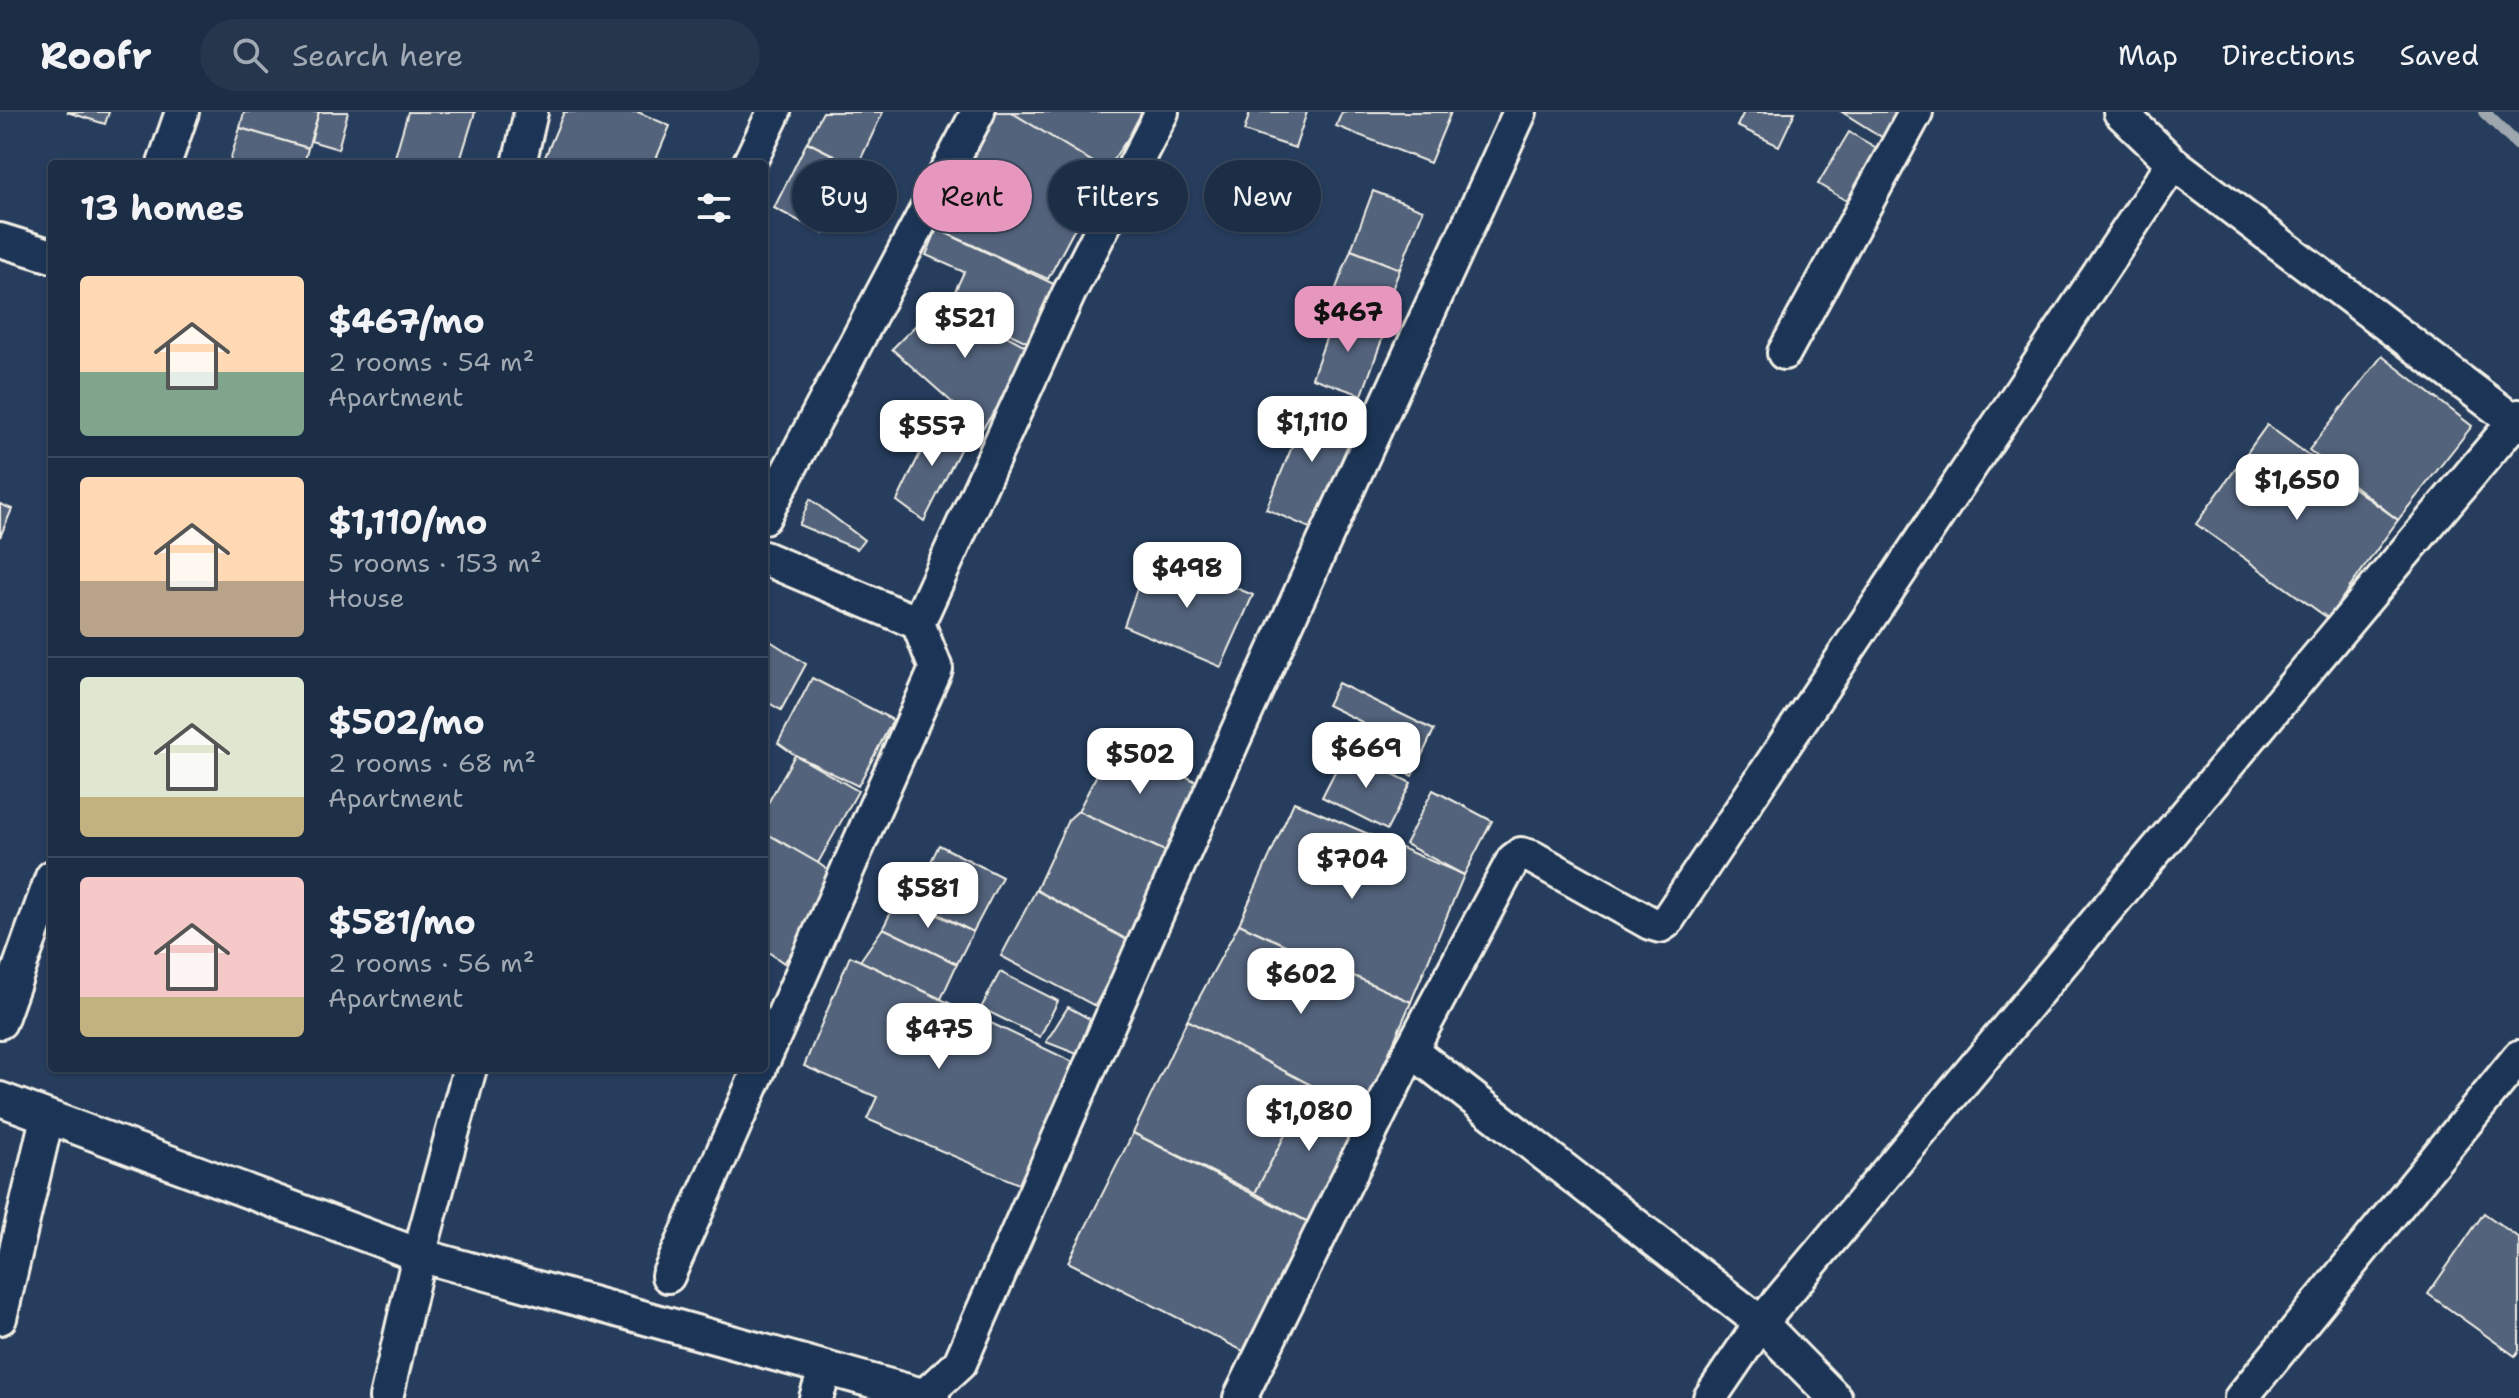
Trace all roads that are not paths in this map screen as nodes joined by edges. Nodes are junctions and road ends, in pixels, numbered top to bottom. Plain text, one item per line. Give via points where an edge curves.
1 (182, 112) edge
2 (531, 112) edge
3 (774, 112) edge
4 (978, 112) edge
5 (1162, 112) edge
6 (1520, 112) edge
7 (1916, 112) edge
8 (2120, 112) edge
9 (165, 160) edge
10 (520, 160) edge
11 (751, 160) edge
12 (2173, 163) junction
13 (0, 240) edge
14 (48, 255) edge
15 (1784, 353) dead end
16 (2518, 420) edge
17 (768, 509) edge
18 (768, 560) edge
19 (918, 623) junction
20 (48, 888) edge
21 (0, 1022) edge
22 (768, 1050) edge
23 (1411, 1050) junction
24 (2519, 1057) edge
25 (469, 1072) edge
26 (758, 1072) edge
27 (0, 1099) edge
28 (47, 1118) junction
29 (419, 1255) junction
30 (668, 1276) dead end
31 (0, 1318) edge
32 (1761, 1323) junction
33 (826, 1368) junction
34 (929, 1396) edge
35 (386, 1398) edge
36 (816, 1398) edge
37 (1240, 1398) edge
38 (1710, 1398) edge
39 (1835, 1398) edge
40 (2241, 1398) edge

1 - 9 street
2 - 10 street
3 - 11 street
4 - 17 street
5 - 19 street via 1069,293
6 - 34 street via 1233,741 960,1363
7 - 15 street
8 - 12 street
12 - 16 street
12 - 23 street via 1666,922 1650,923 1521,854 1513,860
13 - 14 street
16 - 32 street
18 - 19 street
19 - 22 street via 936,669
20 - 21 street
23 - 32 street
23 - 37 street
24 - 40 street
25 - 29 street
26 - 30 street
27 - 28 street
28 - 29 street
28 - 31 street
29 - 33 street
29 - 35 street
32 - 38 street
32 - 39 street
33 - 34 street
33 - 36 street

